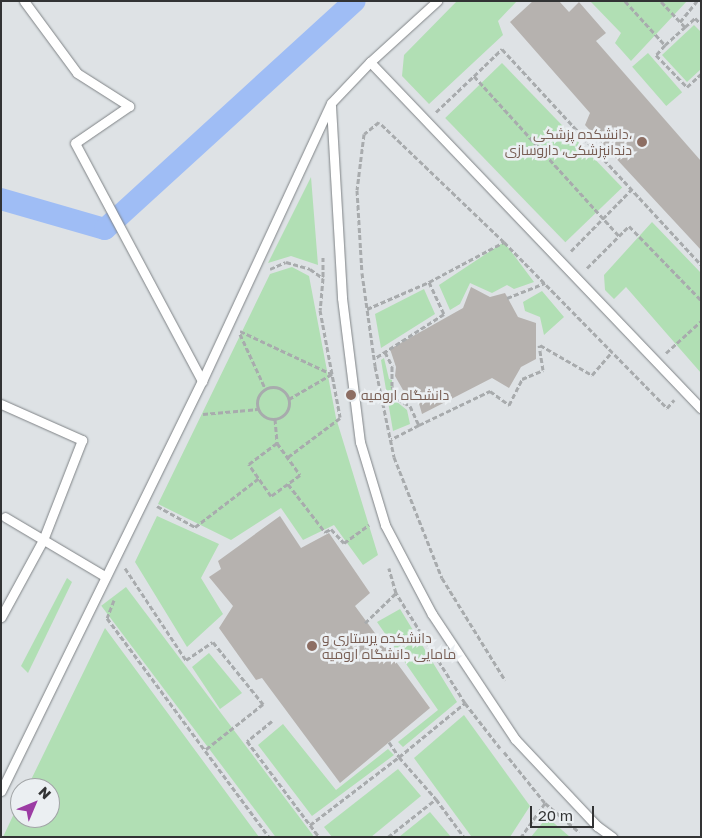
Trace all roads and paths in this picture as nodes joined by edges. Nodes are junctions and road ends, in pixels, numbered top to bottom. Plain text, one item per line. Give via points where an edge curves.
1 (24, 1) edge
2 (438, 1) edge
3 (625, 1) edge
4 (661, 1) edge
5 (698, 1) edge
6 (680, 22) junction
7 (701, 24) edge
8 (685, 26) junction
9 (665, 45) junction
10 (370, 62) junction
11 (701, 74) edge
12 (474, 76) junction
13 (331, 103) junction
14 (442, 120) dead end
15 (632, 189) junction
16 (603, 219) junction
17 (619, 236) junction
18 (504, 242) junction
19 (563, 246) dead end
20 (701, 265) edge
21 (266, 271) dead end
22 (592, 276) dead end
23 (429, 282) junction
24 (545, 283) junction
25 (507, 298) dead end
26 (701, 300) edge
27 (367, 309) junction
28 (701, 321) edge
29 (243, 322) dead end
30 (239, 331) junction
31 (659, 346) dead end
32 (385, 352) junction
33 (612, 352) junction
34 (374, 359) junction
35 (332, 374) junction
36 (202, 381) junction
37 (265, 388) junction
38 (684, 390) junction
39 (289, 399) junction
40 (1, 404) edge
41 (701, 408) edge
42 (258, 409) junction
43 (198, 414) dead end
44 (340, 418) junction
45 (274, 419) junction
46 (419, 425) junction
47 (343, 428) dead end
48 (390, 439) junction
49 (277, 443) junction
50 (288, 457) junction
51 (259, 478) junction
52 (288, 484) junction
53 (155, 504) dead end
54 (6, 517) dead end
55 (374, 521) dead end
56 (42, 540) junction
57 (388, 567) dead end
58 (125, 568) dead end
59 (106, 577) junction
60 (396, 593) junction
61 (1, 616) edge
62 (107, 618) dead end
63 (365, 623) dead end
64 (506, 680) dead end
65 (465, 703) junction
66 (272, 721) dead end
67 (389, 742) dead end
68 (205, 750) junction
69 (399, 757) junction
70 (1, 791) edge
71 (436, 799) junction
72 (545, 803) junction
73 (310, 825) junction
74 (270, 837) edge
75 (319, 837) edge
76 (388, 837) edge
77 (464, 837) edge
78 (520, 837) edge
79 (585, 837) edge
80 (612, 837) edge

1 - 36 lane via 77,73 129,106 75,143
2 - 10 lane
3 - 9 path
4 - 6 path
5 - 6 path
6 - 8 path
7 - 8 path via 695,18
8 - 9 path
9 - 11 path via 656,54 687,87
10 - 13 lane
10 - 38 lane
12 - 14 path via 435,113
12 - 15 path via 502,49
12 - 16 path
13 - 36 lane
13 - 80 lane via 342,298 360,442 385,526 432,614 515,739 597,826
15 - 16 path
15 - 20 path
16 - 17 path
16 - 19 path via 569,254
17 - 22 path via 585,270
17 - 26 path via 629,226
18 - 23 path
18 - 24 path
18 - 27 path via 379,122 364,134 358,190
21 - 35 path via 286,262 310,269 323,278 320,310
23 - 27 path
23 - 32 path via 444,314
24 - 25 path
24 - 33 path
27 - 34 path
28 - 31 path via 666,353
29 - 30 path
30 - 35 path
30 - 37 path
32 - 34 path
32 - 46 path via 392,366 392,386 397,399 410,406
33 - 38 path via 666,408
33 - 46 path via 592,375 539,345 543,370 522,379 509,405 490,391
34 - 48 path
35 - 39 path
35 - 44 path
36 - 59 lane
37 - 39 path via 280,387
37 - 42 path via 259,395
38 - 41 lane
39 - 45 path via 287,412
40 - 56 lane via 82,440
42 - 43 path
42 - 45 path via 264,416
44 - 47 path
44 - 50 path
45 - 49 path
46 - 48 path
48 - 64 path via 394,457 442,578
49 - 50 path
49 - 51 path via 248,464
50 - 52 path via 300,476
51 - 52 path via 271,496
51 - 53 path via 195,527
52 - 55 path via 325,532 331,529 344,543
54 - 56 lane
56 - 59 lane
56 - 61 lane
57 - 60 path
58 - 68 path via 186,660 212,642 263,704
59 - 70 lane
60 - 63 path
60 - 65 path
62 - 68 path
65 - 69 path
65 - 72 path
66 - 73 path via 247,741
67 - 69 path
68 - 74 path
69 - 71 path
69 - 73 path
71 - 76 path
71 - 77 path
72 - 78 path
72 - 79 path
73 - 75 path

